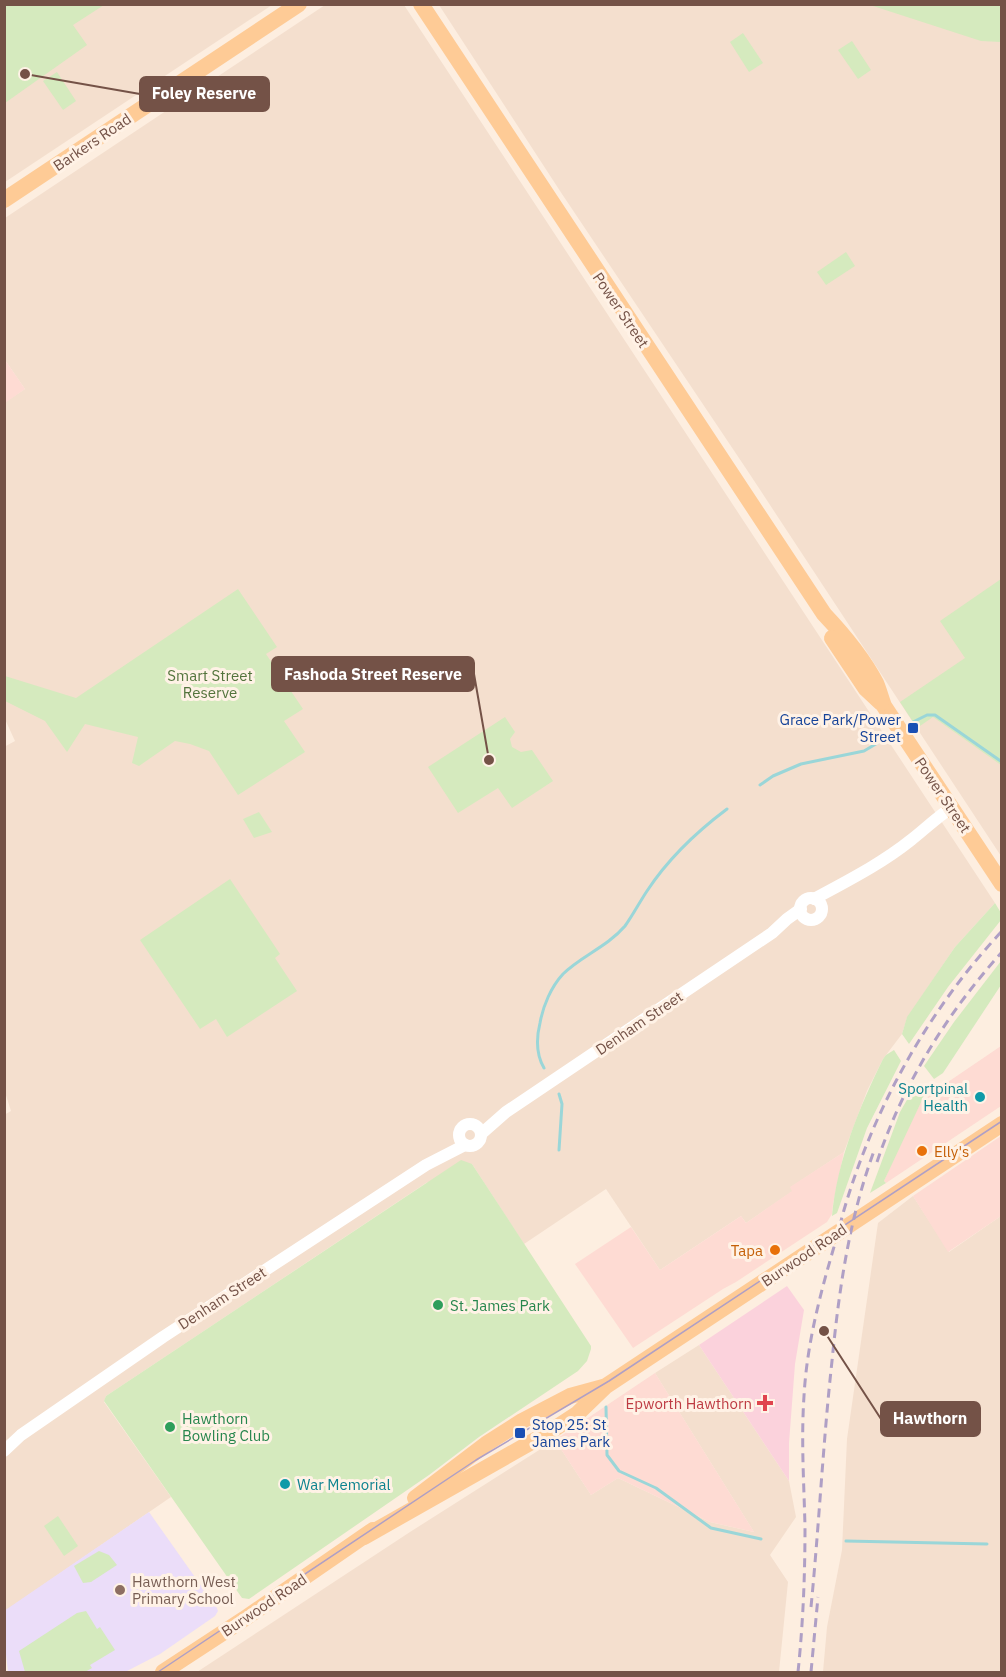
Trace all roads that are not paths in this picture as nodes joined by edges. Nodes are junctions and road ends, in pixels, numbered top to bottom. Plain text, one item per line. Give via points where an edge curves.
1 (299, 4) edge
2 (421, 4) edge
3 (4, 200) edge
4 (953, 811) junction
5 (1002, 884) edge
6 (818, 903) junction
7 (803, 914) junction
8 (1002, 1124) edge
9 (478, 1130) junction
10 (462, 1141) junction
11 (606, 1386) junction
12 (21, 1435) junction
13 (4, 1443) edge
14 (4, 1451) edge
15 (364, 1537) junction
16 (163, 1672) edge

1 - 3 main road, Barkers Road
2 - 4 main road, Power Street via 824,614 832,638 866,689 884,706
4 - 5 main road, Power Street
4 - 6 street via 938,826
6 - 7 street via 806,900 802,904
6 - 7 street via 822,911 818,917 812,920
7 - 9 street, Denham Street
8 - 11 main road, Burwood Road
9 - 10 street via 477,1144 471,1146
9 - 10 street via 464,1126 460,1131
10 - 12 street, Denham Street
11 - 15 main road, Burwood Road via 577,1414 551,1431
11 - 15 main road, Burwood Road via 570,1396 515,1425
12 - 13 street, Denham Street
12 - 14 street, Denham Street
15 - 16 main road, Burwood Road

